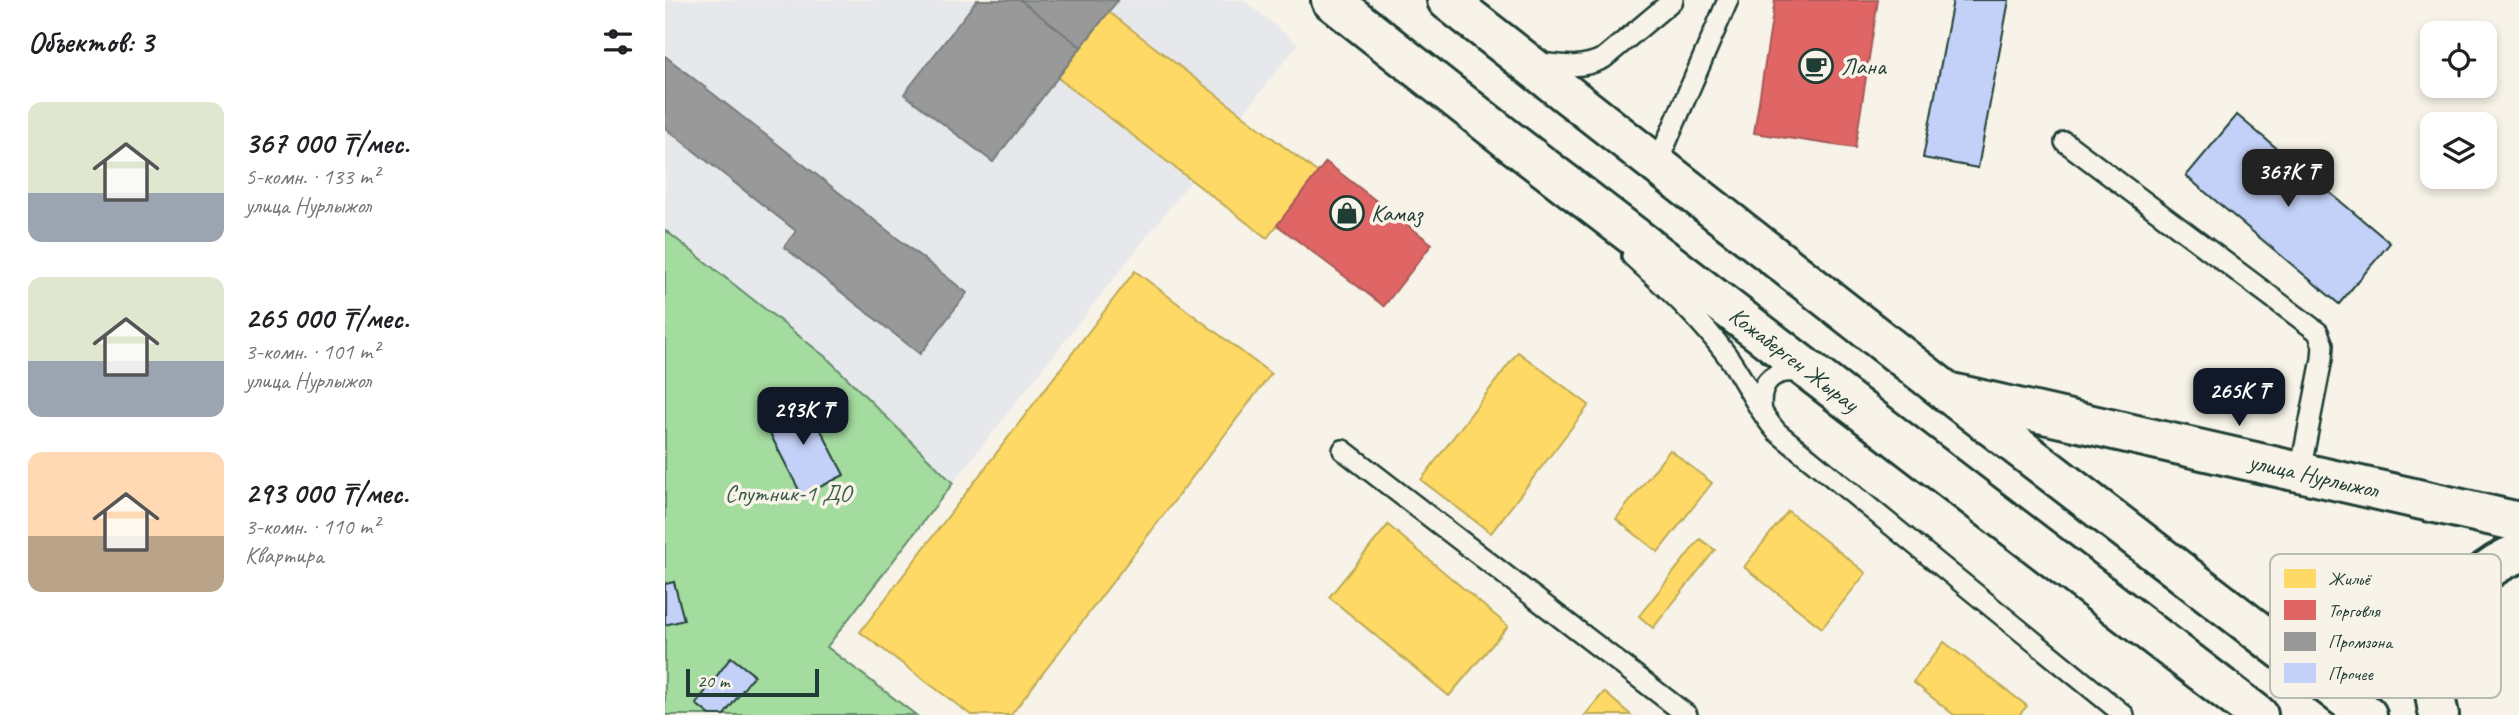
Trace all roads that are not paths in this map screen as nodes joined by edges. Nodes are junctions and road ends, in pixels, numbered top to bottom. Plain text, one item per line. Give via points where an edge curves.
1 (1331, 0) edge
2 (1673, 0) edge
3 (1728, 0) edge
4 (1450, 1) edge
5 (1520, 58) junction
6 (1511, 142) junction
7 (2064, 142) dead end
8 (1657, 164) junction
9 (1820, 378) junction
10 (1947, 392) junction
11 (1762, 413) junction
12 (1343, 450) dead end
13 (2300, 472) junction
14 (2519, 522) edge
15 (2519, 553) edge
16 (2501, 561) edge
17 (2270, 640) edge
18 (2345, 698) edge
19 (1687, 715) edge
20 (2124, 715) edge
21 (2258, 715) edge
22 (2367, 715) edge

1 - 6 main road, Кожаберген Жырау
2 - 5 lane via 1595,63 1562,67
3 - 8 lane
4 - 5 main road
5 - 8 main road
6 - 9 main road, Кожаберген Жырау
6 - 11 lane via 1683,304 1727,354
7 - 13 lane via 2318,332 2322,359
8 - 10 main road
9 - 11 lane via 1791,371 1770,378 1761,395
9 - 21 main road, Кожаберген Жырау
10 - 13 main road, улица Нурлыжол
10 - 17 main road
11 - 20 lane via 1777,432
12 - 19 lane
13 - 14 main road, улица Нурлыжол
15 - 16 main road
18 - 22 main road

